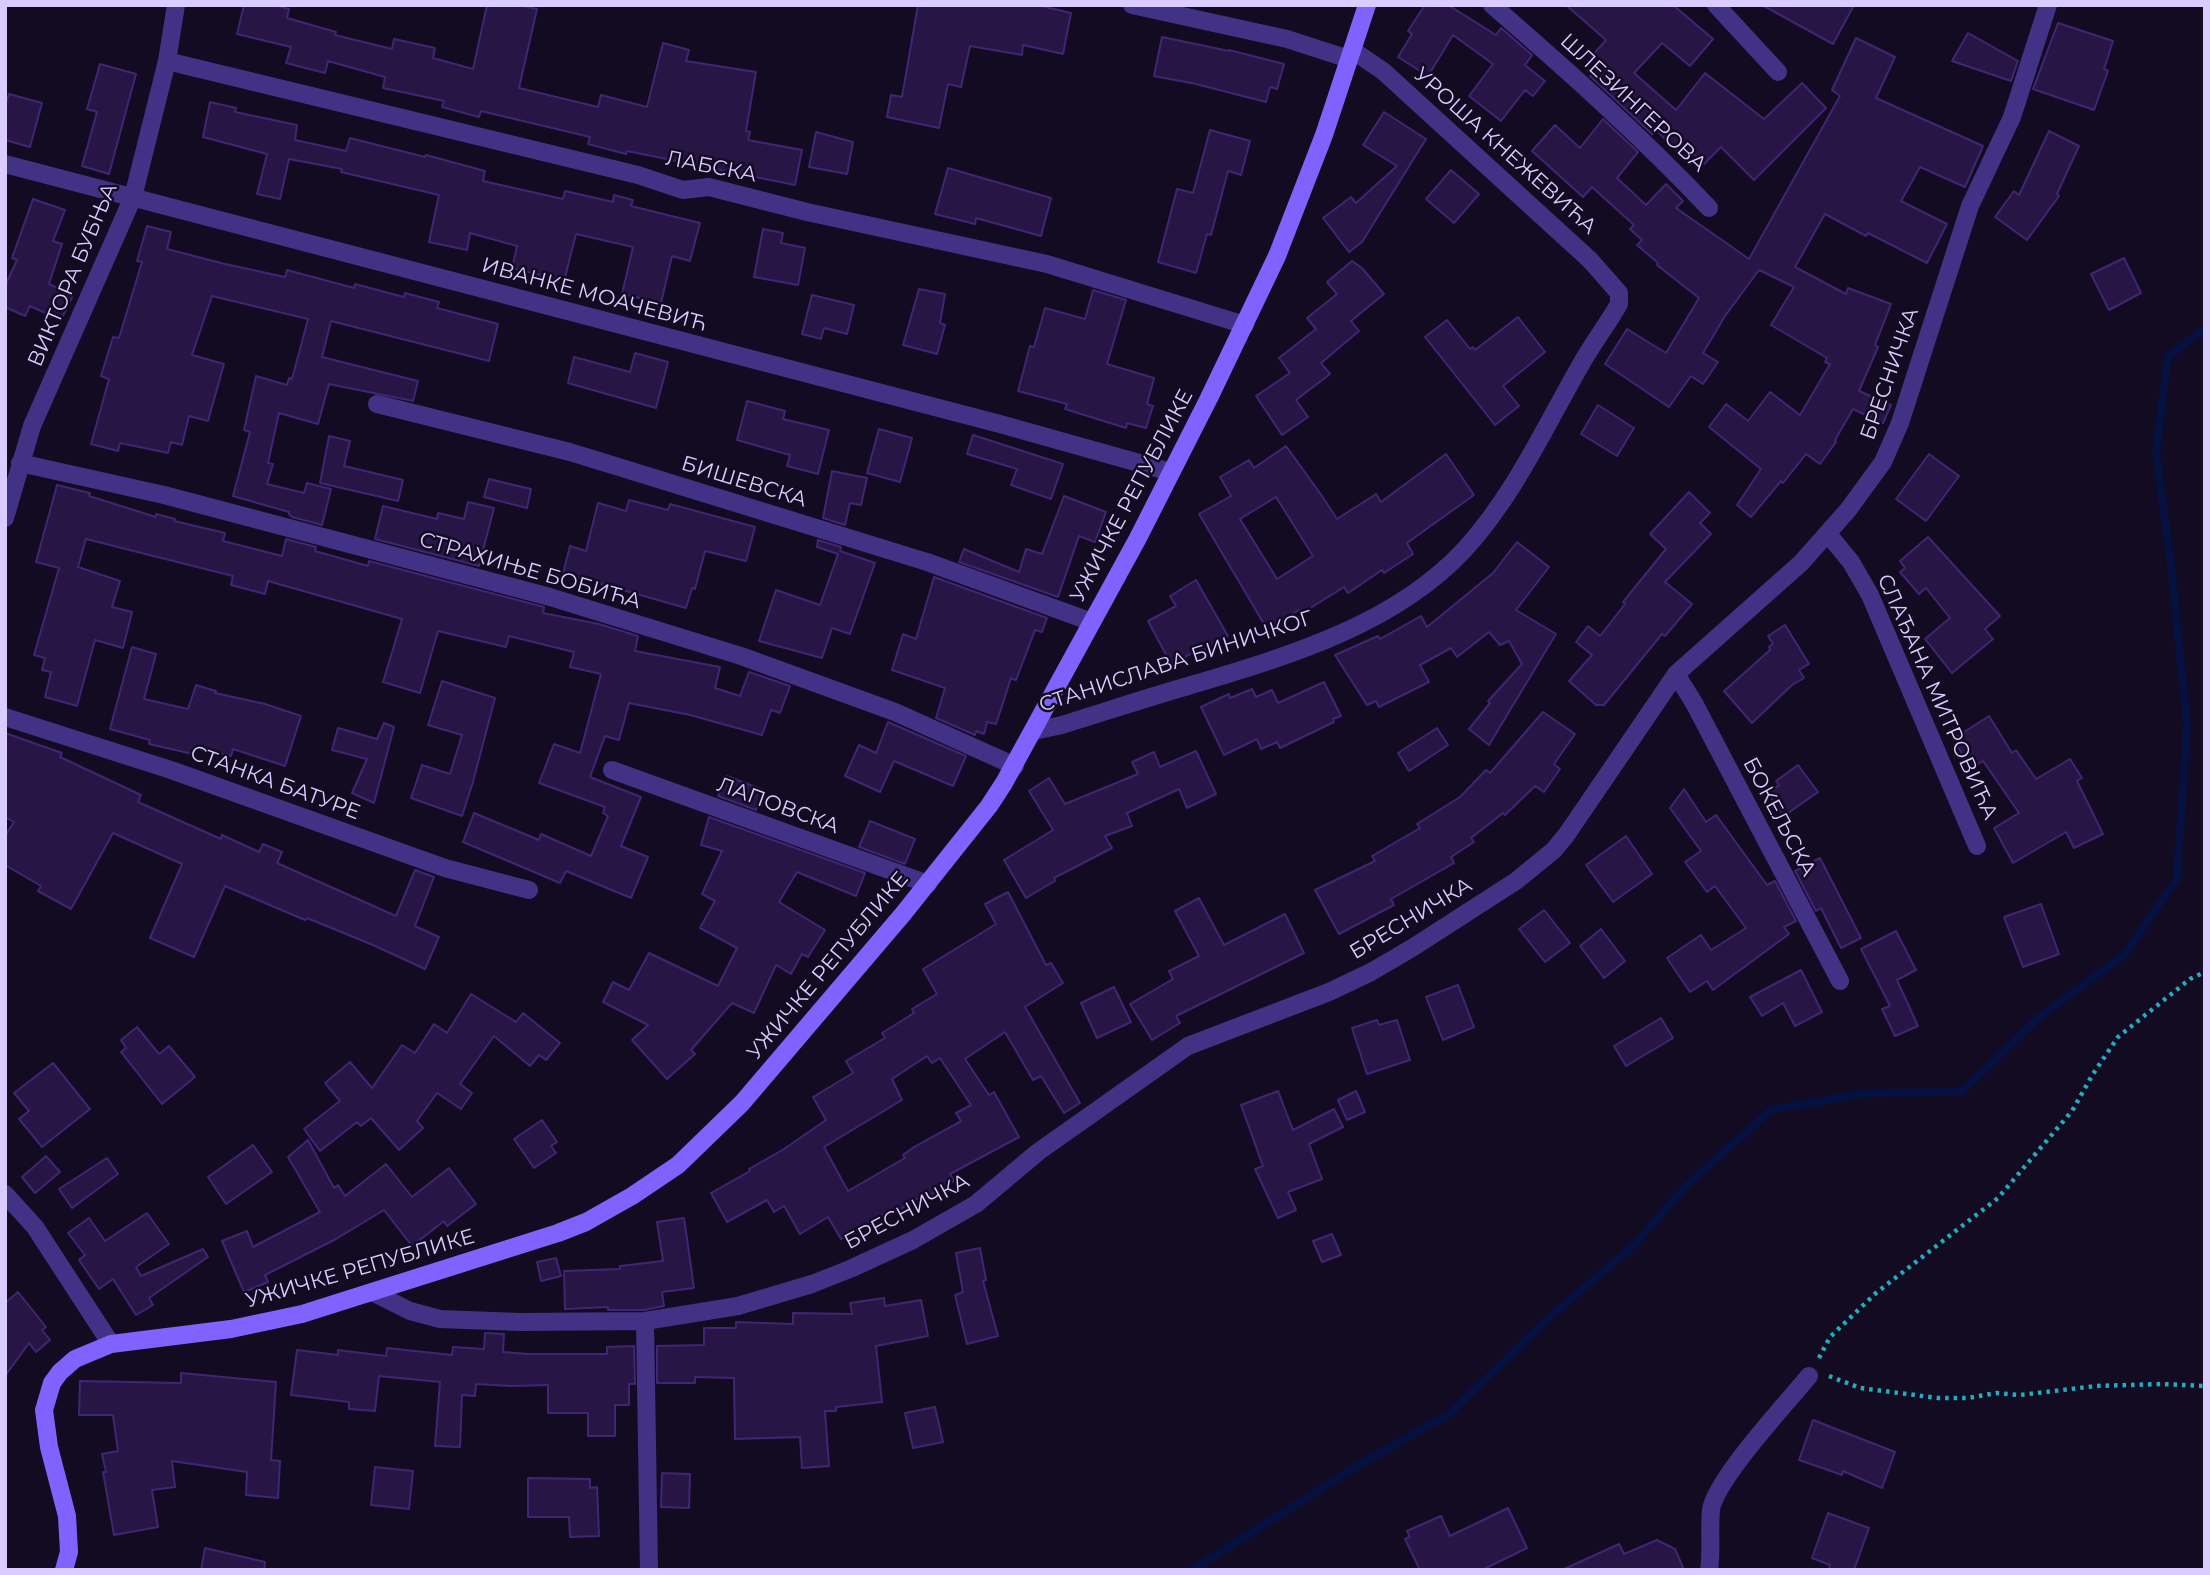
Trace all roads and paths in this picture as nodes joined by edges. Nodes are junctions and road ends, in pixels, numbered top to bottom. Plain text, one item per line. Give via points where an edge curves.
1 (176, 5) edge
2 (1132, 5) edge
3 (1367, 5) edge
4 (1492, 5) edge
5 (1716, 5) edge
6 (2048, 5) edge
7 (1351, 55) junction
8 (167, 61) junction
9 (1778, 72) dead end
10 (5, 164) edge
11 (133, 197) junction
12 (1709, 208) dead end
13 (1619, 293) joint
14 (1245, 325) junction
15 (377, 404) dead end
16 (20, 463) junction
17 (1171, 472) junction
18 (5, 518) edge
19 (1828, 534) junction
20 (1092, 622) junction
21 (1676, 674) junction
22 (5, 717) edge
23 (1034, 731) junction
24 (1015, 766) junction
25 (611, 770) dead end
26 (1977, 846) dead end
27 (928, 884) junction
28 (529, 890) dead end
29 (2205, 972) edge
30 (1840, 981) dead end
31 (5, 1194) edge
32 (372, 1292) junction
33 (645, 1321) junction
34 (111, 1344) junction
35 (1810, 1374) junction
36 (2205, 1386) edge
37 (64, 1570) edge
38 (649, 1570) edge
39 (1709, 1570) edge

1 - 8 street, ВИКТОРА БУБЊА
2 - 7 street, УРОША КНЕЖЕВИЋА
3 - 7 street, УЖИЧКЕ РЕПУБЛИКЕ
4 - 12 street, ШЛЕЗИНГЕРОВА via 1580,81
5 - 9 street
6 - 19 street, БРЕСНИЧКА via 2012,117 1970,206 1891,445 1865,489
7 - 13 street, УРОША КНЕЖЕВИЋА via 1383,71 1590,260
7 - 14 street, УЖИЧКЕ РЕПУБЛИКЕ via 1297,210
8 - 11 street, ВИКТОРА БУБЊА
8 - 14 street, ЛАБСКА via 638,175 683,190 709,187 1047,264
10 - 11 street, ИВАНКЕ МОАЧЕВИЋ
11 - 16 street, ВИКТОРА БУБЊА via 36,416
11 - 17 street, ИВАНКЕ МОАЧЕВИЋ
13 - 23 street, СТАНИСЛАВА БИНИЧКОГ via 1619,304 1522,471 1482,530 1425,583 1372,619 1271,660
14 - 17 street, УЖИЧКЕ РЕПУБЛИКЕ
15 - 20 street, БИШЕВСКА via 582,456 927,562
16 - 18 street, ВИКТОРА БУБЊА
16 - 24 street, СТРАХИЊЕ БОБИЋА via 164,495 550,597 741,656 895,712
17 - 20 street, УЖИЧКЕ РЕПУБЛИКЕ
19 - 21 street, БРЕСНИЧКА
19 - 26 street, СЛАЂАНА МИТРОВИЋА via 1870,595
20 - 23 street, УЖИЧКЕ РЕПУБЛИКЕ
21 - 30 street, БОКЕЉСКА
21 - 33 street, БРЕСНИЧКА via 1553,850 1516,881 1412,948 1329,992 1188,1046 1038,1153 976,1204 913,1240 850,1269 768,1298
22 - 28 street, СТАНКА БАТУРЕ via 445,867
23 - 24 street, УЖИЧКЕ РЕПУБЛИКЕ
24 - 27 street, УЖИЧКЕ РЕПУБЛИКЕ
25 - 27 street, ЛАПОВСКА
27 - 32 street, УЖИЧКЕ РЕПУБЛИКЕ via 742,1103 668,1172 586,1222
29 - 35 path via 2118,1037 2072,1111 1998,1198 1875,1293 1830,1337
31 - 34 street via 35,1227
32 - 33 street, БРЕСНИЧКА via 410,1311 440,1319
32 - 34 street, УЖИЧКЕ РЕПУБЛИКЕ via 268,1323
33 - 38 street
34 - 37 street, УЖИЧКЕ РЕПУБЛИКЕ via 75,1359 60,1372 44,1410 67,1516 69,1552
35 - 36 path via 1836,1377 1860,1388 1938,1398 2095,1386
35 - 39 street via 1720,1490 1711,1510

